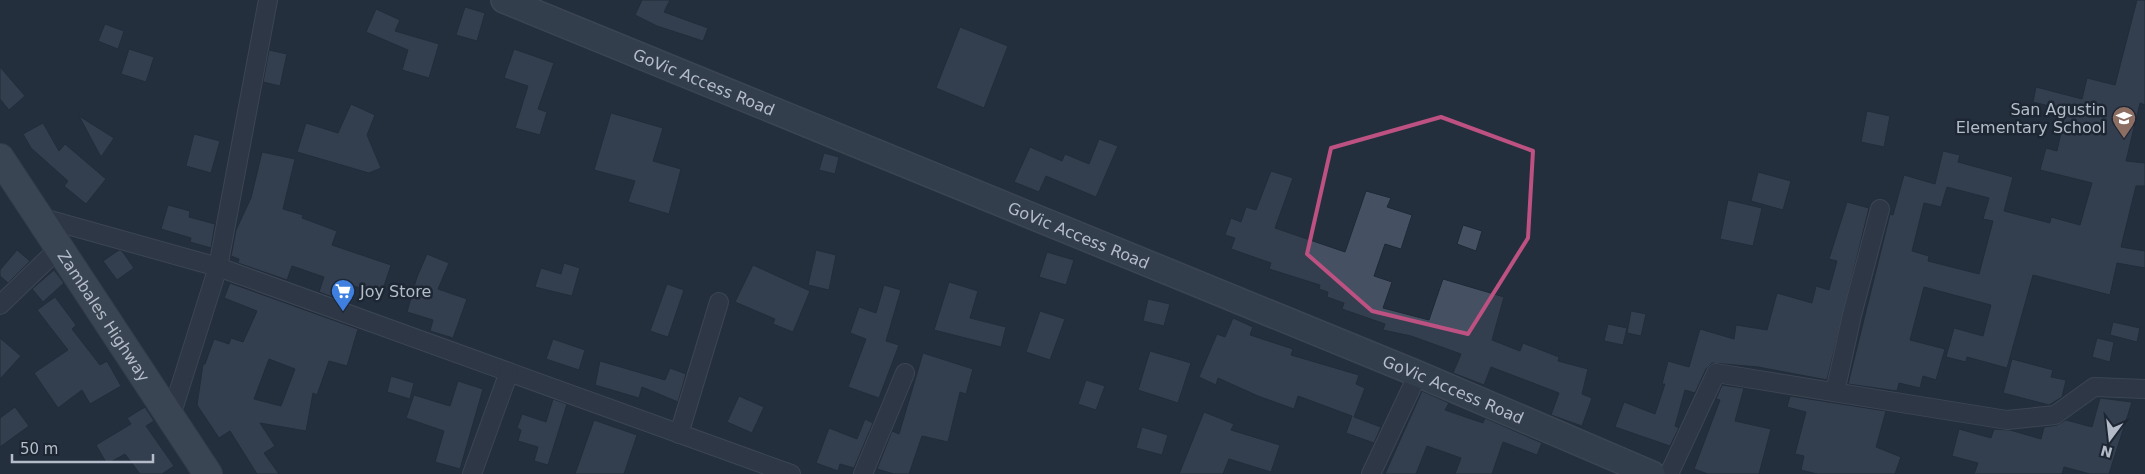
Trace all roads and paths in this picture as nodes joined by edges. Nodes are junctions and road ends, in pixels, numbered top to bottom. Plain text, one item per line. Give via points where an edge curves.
1 (268, 0) edge
2 (504, 0) edge
3 (0, 158) edge
4 (1880, 209) dead end
5 (39, 217) junction
6 (59, 248) junction
7 (218, 267) junction
8 (719, 302) dead end
9 (0, 305) edge
10 (509, 372) junction
11 (906, 373) dead end
12 (1418, 374) junction
13 (2145, 389) edge
14 (1835, 392) junction
15 (170, 419) junction
16 (679, 434) junction
17 (1625, 468) edge
18 (208, 474) edge
19 (472, 474) edge
20 (791, 474) edge
21 (862, 474) edge
22 (1371, 474) edge
23 (1652, 474) edge
24 (1669, 474) edge

1 - 7 street
2 - 12 main road, GoVic Access Road
3 - 5 main road, Zambales Highway
4 - 14 street
5 - 6 main road, Zambales Highway
5 - 7 street
6 - 9 street
6 - 15 main road, Zambales Highway
7 - 10 street
7 - 15 street
8 - 16 street
10 - 16 street
10 - 19 street
11 - 21 street
12 - 17 main road, GoVic Access Road
12 - 22 street
13 - 14 street via 2094,387 2055,415 2007,420
14 - 24 street via 1716,373
15 - 18 main road, Zambales Highway
16 - 20 street
17 - 23 main road, GoVic Access Road

